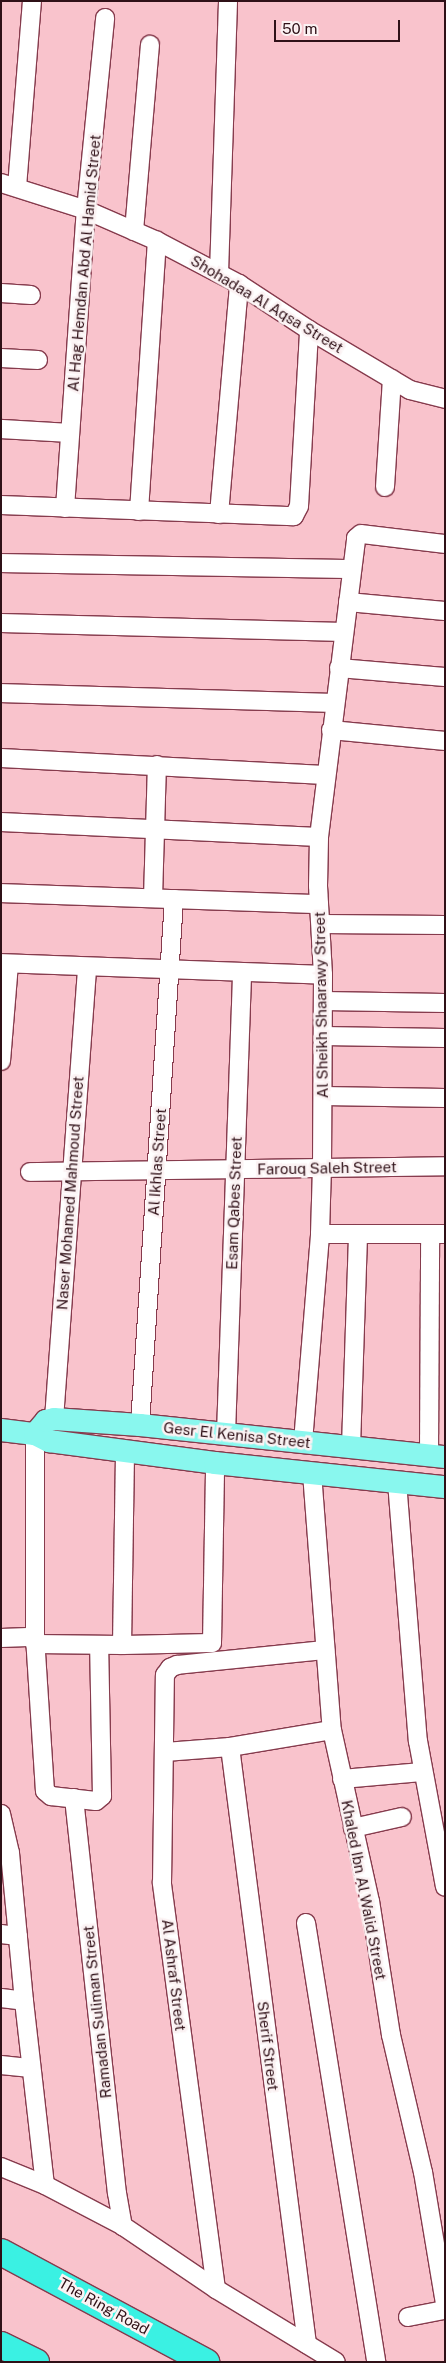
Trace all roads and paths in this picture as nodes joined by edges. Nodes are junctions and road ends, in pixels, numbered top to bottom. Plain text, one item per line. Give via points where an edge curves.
1 (32, 1) edge
2 (228, 1) edge
3 (105, 18) dead end
4 (150, 45) dead end
5 (9, 185) edge
6 (86, 210) junction
7 (134, 231) junction
8 (158, 241) junction
9 (219, 273) junction
10 (239, 284) junction
11 (1, 294) edge
12 (31, 295) dead end
13 (309, 330) junction
14 (1, 358) edge
15 (38, 360) dead end
16 (392, 379) junction
17 (445, 399) edge
18 (1, 430) edge
19 (70, 433) junction
20 (385, 487) dead end
21 (1, 505) edge
22 (65, 508) junction
23 (139, 511) junction
24 (219, 514) junction
25 (445, 544) edge
26 (1, 563) edge
27 (352, 569) junction
28 (348, 602) junction
29 (445, 611) edge
30 (1, 623) edge
31 (344, 632) junction
32 (339, 668) junction
33 (445, 677) edge
34 (1, 693) edge
35 (334, 703) junction
36 (330, 730) junction
37 (445, 741) edge
38 (1, 758) edge
39 (157, 765) junction
40 (325, 775) junction
41 (1, 822) edge
42 (156, 829) junction
43 (319, 837) junction
44 (1, 893) edge
45 (153, 898) junction
46 (174, 899) junction
47 (319, 904) junction
48 (321, 924) junction
49 (445, 926) edge
50 (5, 964) edge
51 (87, 967) junction
52 (169, 969) junction
53 (242, 972) junction
54 (324, 974) junction
55 (323, 1001) junction
56 (445, 1003) edge
57 (323, 1036) junction
58 (445, 1038) edge
59 (1, 1061) edge
60 (322, 1096) junction
61 (445, 1098) edge
62 (445, 1166) edge
63 (322, 1168) junction
64 (235, 1169) junction
65 (156, 1170) junction
66 (72, 1171) junction
67 (30, 1172) dead end
68 (320, 1234) junction
69 (358, 1234) junction
70 (437, 1234) edge
71 (54, 1420) junction
72 (140, 1425) junction
73 (1, 1430) edge
74 (35, 1434) junction
75 (226, 1434) junction
76 (303, 1442) junction
77 (351, 1447) junction
78 (125, 1451) junction
79 (437, 1456) edge
80 (215, 1463) junction
81 (312, 1473) junction
82 (397, 1482) junction
83 (445, 1487) edge
84 (1, 1638) edge
85 (35, 1641) junction
86 (99, 1645) junction
87 (122, 1646) junction
88 (325, 1650) junction
89 (332, 1730) junction
90 (230, 1747) junction
91 (165, 1752) junction
92 (422, 1772) junction
93 (342, 1780) junction
94 (74, 1798) junction
95 (1, 1814) edge
96 (402, 1817) dead end
97 (353, 1828) junction
98 (6, 1852) edge
99 (443, 1867) edge
100 (445, 1887) edge
101 (306, 1923) dead end
102 (10, 1935) edge
103 (1, 1998) edge
104 (24, 2001) junction
105 (1, 2065) edge
106 (31, 2068) junction
107 (1, 2167) edge
108 (45, 2185) junction
109 (123, 2226) junction
110 (1, 2252) edge
111 (216, 2289) junction
112 (445, 2304) edge
113 (445, 2310) edge
114 (408, 2317) dead end
115 (307, 2344) junction
116 (1, 2345) edge
117 (36, 2362) edge
118 (206, 2362) edge
119 (336, 2362) edge
120 (376, 2362) edge

1 - 5 street
2 - 9 street
3 - 6 street, Al Hag Hemdan Abd Al Hamid Street
4 - 7 street
5 - 6 street, Shohadaa Al Aqsa Street
6 - 7 street, Shohadaa Al Aqsa Street
6 - 19 street, Al Hag Hemdan Abd Al Hamid Street
7 - 8 street, Shohadaa Al Aqsa Street
8 - 9 street, Shohadaa Al Aqsa Street
8 - 23 street
9 - 10 street, Shohadaa Al Aqsa Street
10 - 13 street, Shohadaa Al Aqsa Street
10 - 24 street
11 - 12 street
13 - 16 street, Shohadaa Al Aqsa Street
13 - 24 street via 297,513 290,517
14 - 15 street
16 - 17 street, Shohadaa Al Aqsa Street via 420,395
16 - 20 street
18 - 19 street
19 - 22 street, Al Hag Hemdan Abd Al Hamid Street
21 - 22 street
22 - 23 street
23 - 24 street
25 - 27 street, Al Sheikh Shaarawy Street via 359,534
26 - 27 street
27 - 28 street, Al Sheikh Shaarawy Street
28 - 29 street
28 - 31 street, Al Sheikh Shaarawy Street
30 - 31 street
31 - 32 street, Al Sheikh Shaarawy Street
32 - 33 street
32 - 35 street, Al Sheikh Shaarawy Street
34 - 35 street
35 - 36 street, Al Sheikh Shaarawy Street
36 - 37 street
36 - 40 street, Al Sheikh Shaarawy Street
38 - 39 street
39 - 40 street
39 - 42 street
40 - 43 street, Al Sheikh Shaarawy Street
41 - 42 street
42 - 43 street
42 - 45 street
43 - 47 street, Al Sheikh Shaarawy Street
44 - 45 street
45 - 46 street
46 - 47 street
46 - 52 street, Al Ikhlas Street
47 - 48 street, Al Sheikh Shaarawy Street
48 - 49 street
48 - 54 street, Al Sheikh Shaarawy Street
50 - 51 street
50 - 59 street
51 - 52 street
51 - 66 street, Naser Mohamed Mahmoud Street
52 - 53 street
52 - 65 street, Al Ikhlas Street
53 - 54 street
53 - 64 street, Esam Qabes Street
54 - 55 street, Al Sheikh Shaarawy Street
55 - 56 street
55 - 57 street, Al Sheikh Shaarawy Street
57 - 58 street
57 - 60 street, Al Sheikh Shaarawy Street
60 - 61 street
60 - 63 street, Al Sheikh Shaarawy Street
62 - 63 street, Farouq Saleh Street
63 - 64 street, Farouq Saleh Street
63 - 68 street, Al Sheikh Shaarawy Street
64 - 65 street, Farouq Saleh Street
64 - 75 street, Esam Qabes Street
65 - 66 street, Farouq Saleh Street
65 - 72 street, Al Ikhlas Street
66 - 67 street, Farouq Saleh Street
66 - 71 street, Naser Mohamed Mahmoud Street
68 - 69 street
68 - 76 street, Al Sheikh Shaarawy Street
69 - 70 street
69 - 77 street
70 - 79 street
71 - 72 main road, Gesr El Kenisa Street
71 - 74 main road via 46,1422
72 - 75 main road, Gesr El Kenisa Street
73 - 74 main road, Gesr El Kenisa Street
74 - 78 main road, Gesr El Kenisa Street via 49,1441
74 - 85 street
75 - 76 main road, Gesr El Kenisa Street
76 - 77 main road, Gesr El Kenisa Street
77 - 79 main road, Gesr El Kenisa Street
78 - 80 main road, Gesr El Kenisa Street
78 - 87 street
80 - 81 main road, Gesr El Kenisa Street
80 - 87 street via 213,1639 210,1644
81 - 82 main road, Gesr El Kenisa Street
81 - 88 street, Khaled Ibn Al Walid Street
82 - 83 main road, Gesr El Kenisa Street
82 - 92 street
84 - 85 street
85 - 86 street
85 - 94 street via 45,1791 51,1796
86 - 87 street
86 - 94 street via 102,1796 96,1801
88 - 89 street, Khaled Ibn Al Walid Street
88 - 91 street, Al Ashraf Street via 170,1668 165,1675
89 - 90 street
89 - 93 street, Khaled Ibn Al Walid Street
90 - 91 street
90 - 115 street, Sherif Street
91 - 111 street, Al Ashraf Street via 162,1883
92 - 93 street
92 - 99 street
93 - 97 street, Khaled Ibn Al Walid Street
94 - 109 street, Ramadan Suliman Street
95 - 98 street
96 - 97 street
97 - 112 street, Khaled Ibn Al Walid Street via 370,1901 391,2035 423,2172
98 - 102 street
99 - 100 street
101 - 120 street
102 - 104 street
103 - 104 street
104 - 106 street
105 - 106 street
106 - 108 street
107 - 108 street
108 - 109 street
109 - 111 street
110 - 118 highway, The Ring Road
111 - 115 street
113 - 114 street
115 - 119 street
116 - 117 highway

